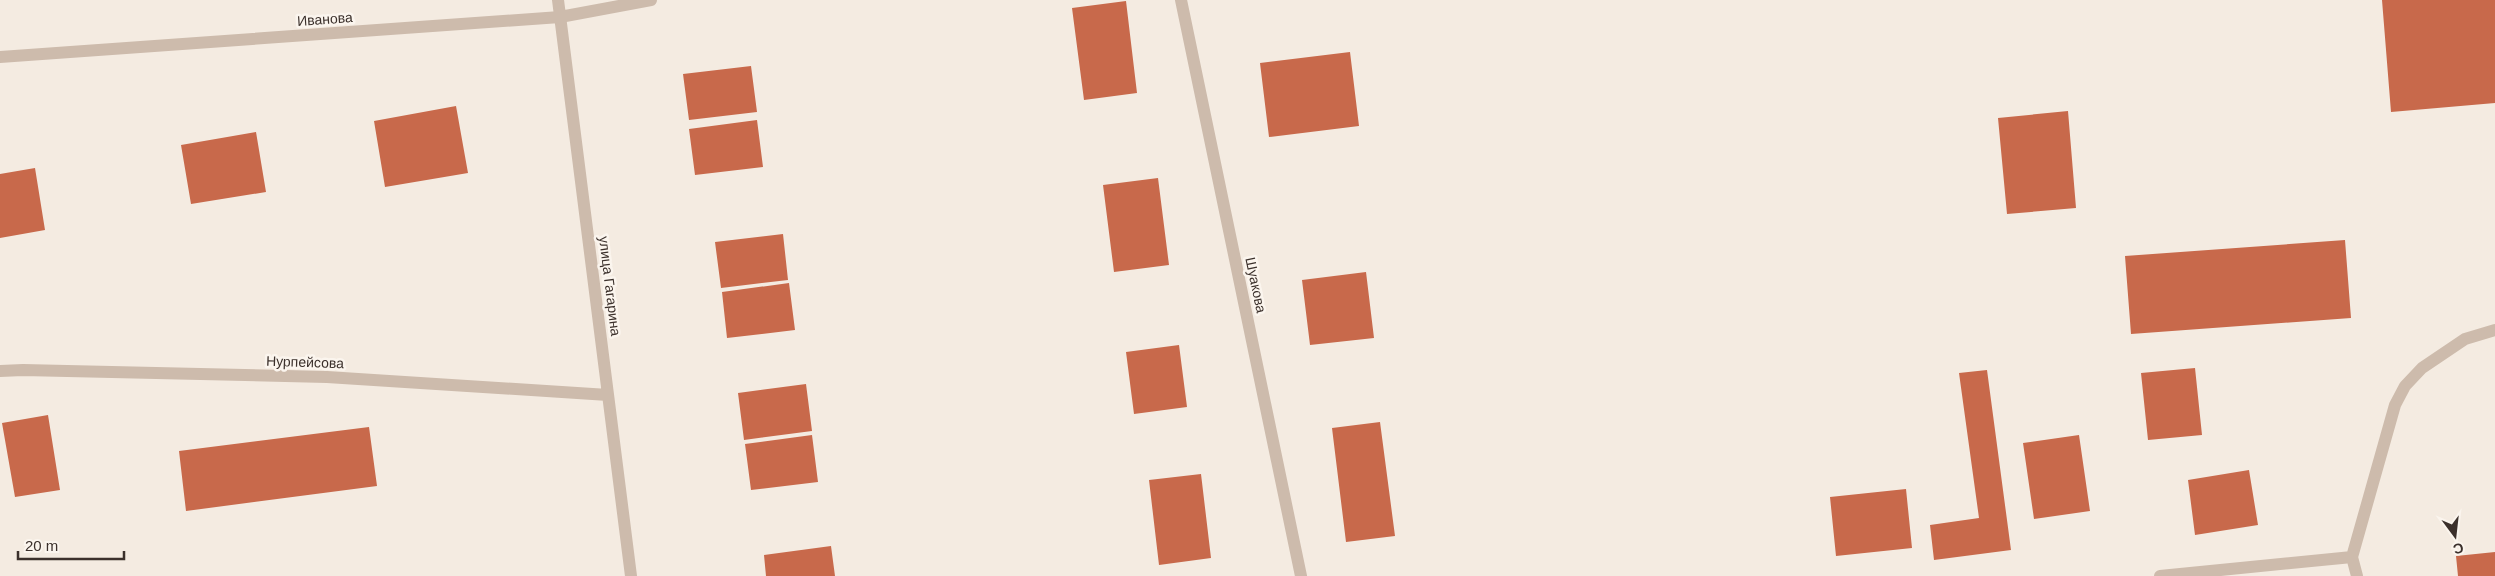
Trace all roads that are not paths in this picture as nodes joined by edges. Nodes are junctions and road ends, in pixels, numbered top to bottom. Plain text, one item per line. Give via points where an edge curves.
1 (558, 0) edge
2 (651, 0) edge
3 (1181, 0) edge
4 (560, 17) junction
5 (0, 58) edge
6 (2495, 330) edge
7 (0, 372) edge
8 (608, 395) junction
9 (2352, 557) junction
10 (631, 576) edge
11 (1301, 576) edge
12 (2160, 576) edge
13 (2357, 576) edge

1 - 4 street, улица Гагарина
2 - 4 street, Иванова
3 - 11 street, Шуакова
4 - 5 street, Иванова
4 - 8 street, улица Гагарина
6 - 9 street via 2465,339 2422,368 2405,386 2394,404
7 - 8 street, Нурпейсова via 327,377
8 - 10 street, улица Гагарина
9 - 12 street
9 - 13 street

